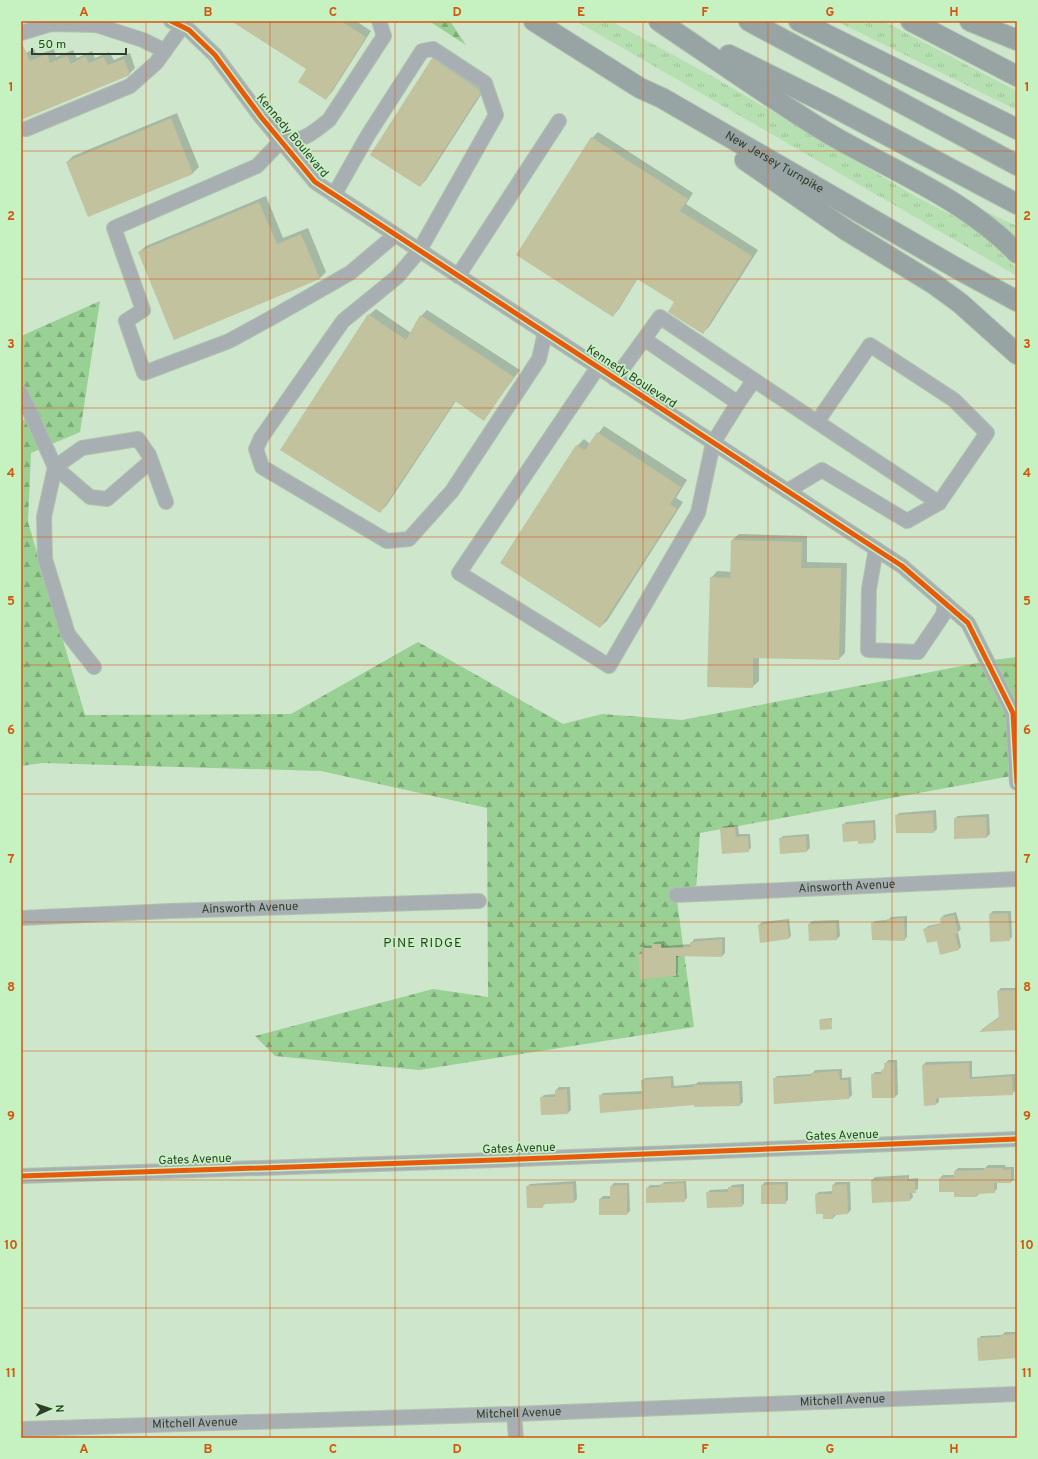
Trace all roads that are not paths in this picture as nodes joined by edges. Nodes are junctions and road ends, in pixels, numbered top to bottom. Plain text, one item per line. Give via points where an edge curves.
1 (379, 21) edge
2 (534, 21) edge
3 (660, 21) edge
4 (749, 21) edge
5 (799, 21) edge
6 (911, 21) edge
7 (970, 21) edge
8 (176, 24) edge
9 (21, 33) edge
10 (1017, 40) edge
11 (165, 51) junction
12 (1017, 76) edge
13 (640, 88) junction
14 (559, 122) dead end
15 (21, 129) edge
16 (1017, 129) edge
17 (281, 141) junction
18 (1017, 165) edge
19 (334, 195) junction
20 (1017, 204) edge
21 (395, 235) junction
22 (419, 250) junction
23 (1017, 253) edge
24 (458, 276) junction
25 (1017, 301) edge
26 (545, 333) junction
27 (644, 339) junction
28 (1017, 354) edge
29 (598, 367) junction
30 (615, 379) junction
31 (754, 380) junction
32 (21, 393) edge
33 (738, 403) junction
34 (817, 422) junction
35 (713, 443) junction
36 (151, 461) junction
37 (55, 467) junction
38 (787, 491) junction
39 (166, 502) dead end
40 (939, 503) junction
41 (876, 549) junction
42 (945, 603) junction
43 (94, 667) dead end
44 (1017, 783) edge
45 (1017, 879) edge
46 (676, 895) dead end
47 (479, 902) dead end
48 (21, 918) edge
49 (1017, 1139) edge
50 (21, 1176) edge
51 (1017, 1394) edge
52 (514, 1414) junction
53 (21, 1429) edge
54 (516, 1438) edge

1 - 17 street via 384,36 329,120 302,139
2 - 13 highway, New Jersey Turnpike
3 - 20 highway via 832,106
3 - 23 highway via 825,131 959,206 987,226
4 - 18 highway
5 - 16 highway
6 - 12 highway
7 - 10 highway
8 - 11 street
8 - 17 street, Kennedy Boulevard via 189,30 215,55
9 - 11 street via 51,24 96,25 143,40
11 - 15 street via 156,63 130,86
13 - 25 highway, New Jersey Turnpike via 662,98
13 - 28 highway via 658,104 723,145 846,230 940,289 990,328
14 - 24 street
17 - 19 street, Kennedy Boulevard via 315,182
17 - 21 street via 257,166 114,228 143,310 126,321 144,373 229,341 273,317 350,273
19 - 21 street, Kennedy Boulevard
19 - 22 street via 368,135 422,51 433,49 440,53 485,83 496,115
21 - 22 street, Kennedy Boulevard
22 - 24 street, Kennedy Boulevard
22 - 26 street via 397,277 343,321 261,438 256,449 262,467 387,541 409,539 452,491 539,359
24 - 26 street, Kennedy Boulevard
26 - 29 street, Kennedy Boulevard
27 - 30 street
27 - 31 street via 660,317
27 - 33 street
29 - 30 street, Kennedy Boulevard
29 - 35 street via 460,573 609,666 698,513
30 - 35 street, Kennedy Boulevard
31 - 33 street
31 - 34 street
32 - 37 street
33 - 35 street
34 - 40 street
34 - 40 street via 870,345 954,400 987,433
35 - 38 street, Kennedy Boulevard
36 - 37 street via 138,439 82,448
36 - 37 street via 107,500 90,497
36 - 39 street
37 - 43 street via 44,517 45,559 68,634
38 - 40 street via 822,470 907,521
38 - 41 street, Kennedy Boulevard
41 - 42 street, Kennedy Boulevard via 902,566
41 - 42 street via 869,589 868,650 918,652 943,614
42 - 44 street, Kennedy Boulevard via 968,623 1013,713
45 - 46 street, Ainsworth Avenue
47 - 48 street, Ainsworth Avenue via 178,910
49 - 50 street, Gates Avenue via 480,1161
51 - 52 street, Mitchell Avenue
52 - 53 street, Mitchell Avenue
52 - 54 street

